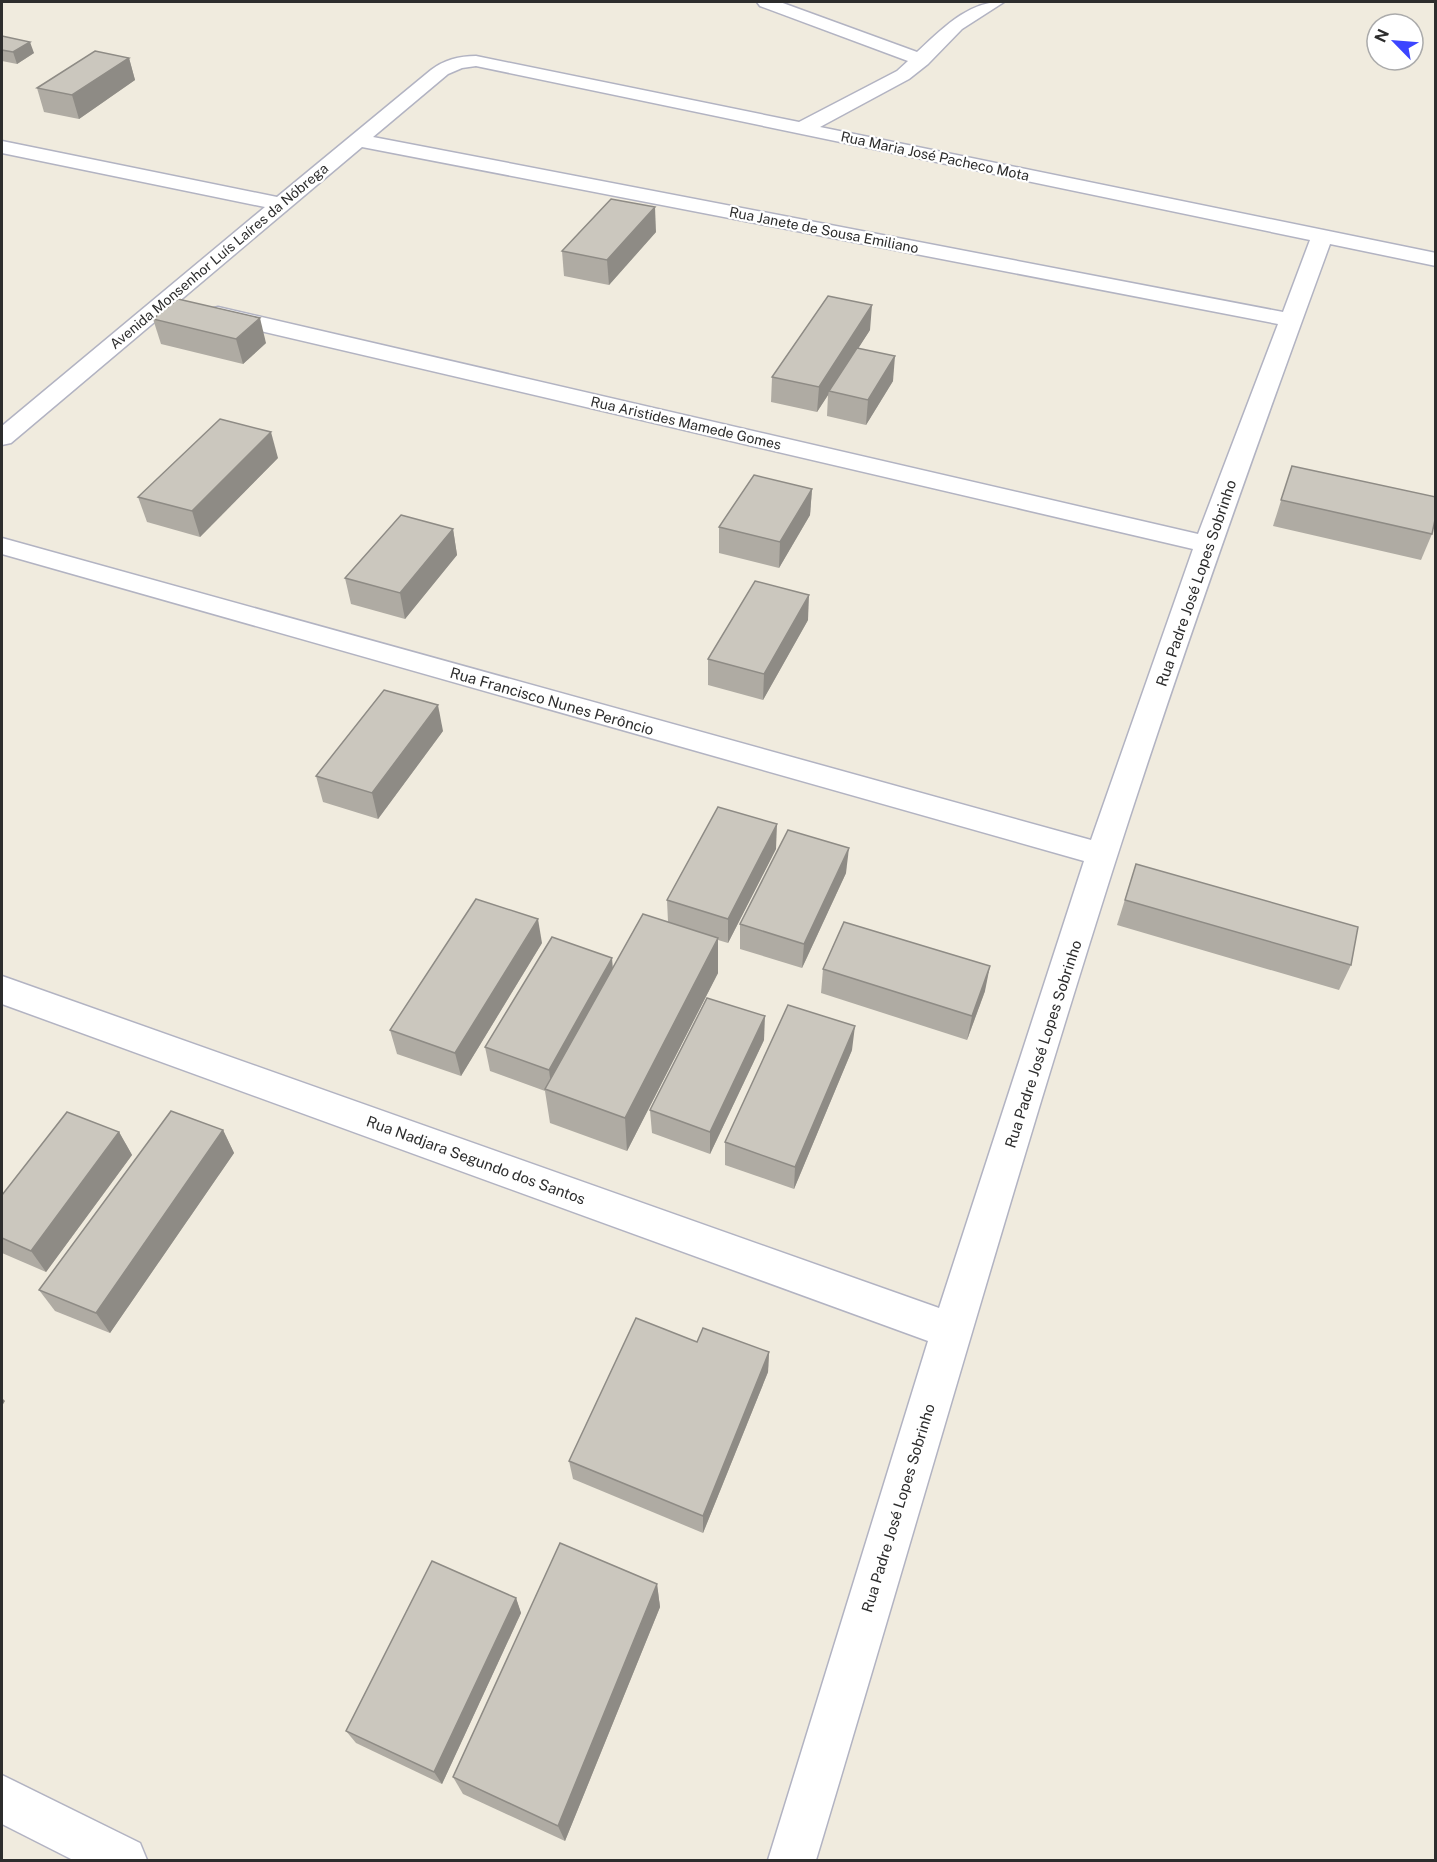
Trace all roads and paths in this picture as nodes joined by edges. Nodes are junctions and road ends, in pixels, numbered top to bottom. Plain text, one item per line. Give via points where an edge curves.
1 (766, 2) edge
2 (995, 2) edge
3 (922, 60) junction
4 (437, 74) joint
5 (801, 129) junction
6 (358, 140) junction
7 (2, 147) edge
8 (280, 204) junction
9 (1322, 237) junction
10 (1436, 260) edge
11 (164, 302) junction
12 (1290, 320) junction
13 (2, 438) edge
14 (1208, 543) junction
15 (2, 546) edge
16 (1103, 855) junction
17 (2, 990) edge
18 (951, 1331) junction
19 (2, 1799) edge
20 (123, 1860) edge
21 (792, 1860) edge

1 - 3 street
2 - 3 street via 956,25
3 - 5 street via 903,75
4 - 5 street, Rua Maria José Pacheco Mota via 454,63 476,61
4 - 6 street, Avenida Monsenhor Luís Laíres da Nóbrega
5 - 9 street, Rua Maria José Pacheco Mota
6 - 8 street, Avenida Monsenhor Luís Laíres da Nóbrega
6 - 12 street, Rua Janete de Sousa Emiliano
7 - 8 street
8 - 11 street, Avenida Monsenhor Luís Laíres da Nóbrega
9 - 10 street, Rua Maria José Pacheco Mota
9 - 12 street, Rua Padre José Lopes Sobrinho
11 - 13 street, Avenida Monsenhor Luís Laíres da Nóbrega
11 - 14 street, Rua Aristides Mamede Gomes
12 - 14 street, Rua Padre José Lopes Sobrinho
14 - 16 street, Rua Padre José Lopes Sobrinho
15 - 16 street, Rua Francisco Nunes Perôncio
16 - 18 street, Rua Padre José Lopes Sobrinho
17 - 18 street, Rua Nadjara Segundo dos Santos
18 - 21 street, Rua Padre José Lopes Sobrinho
19 - 20 street

